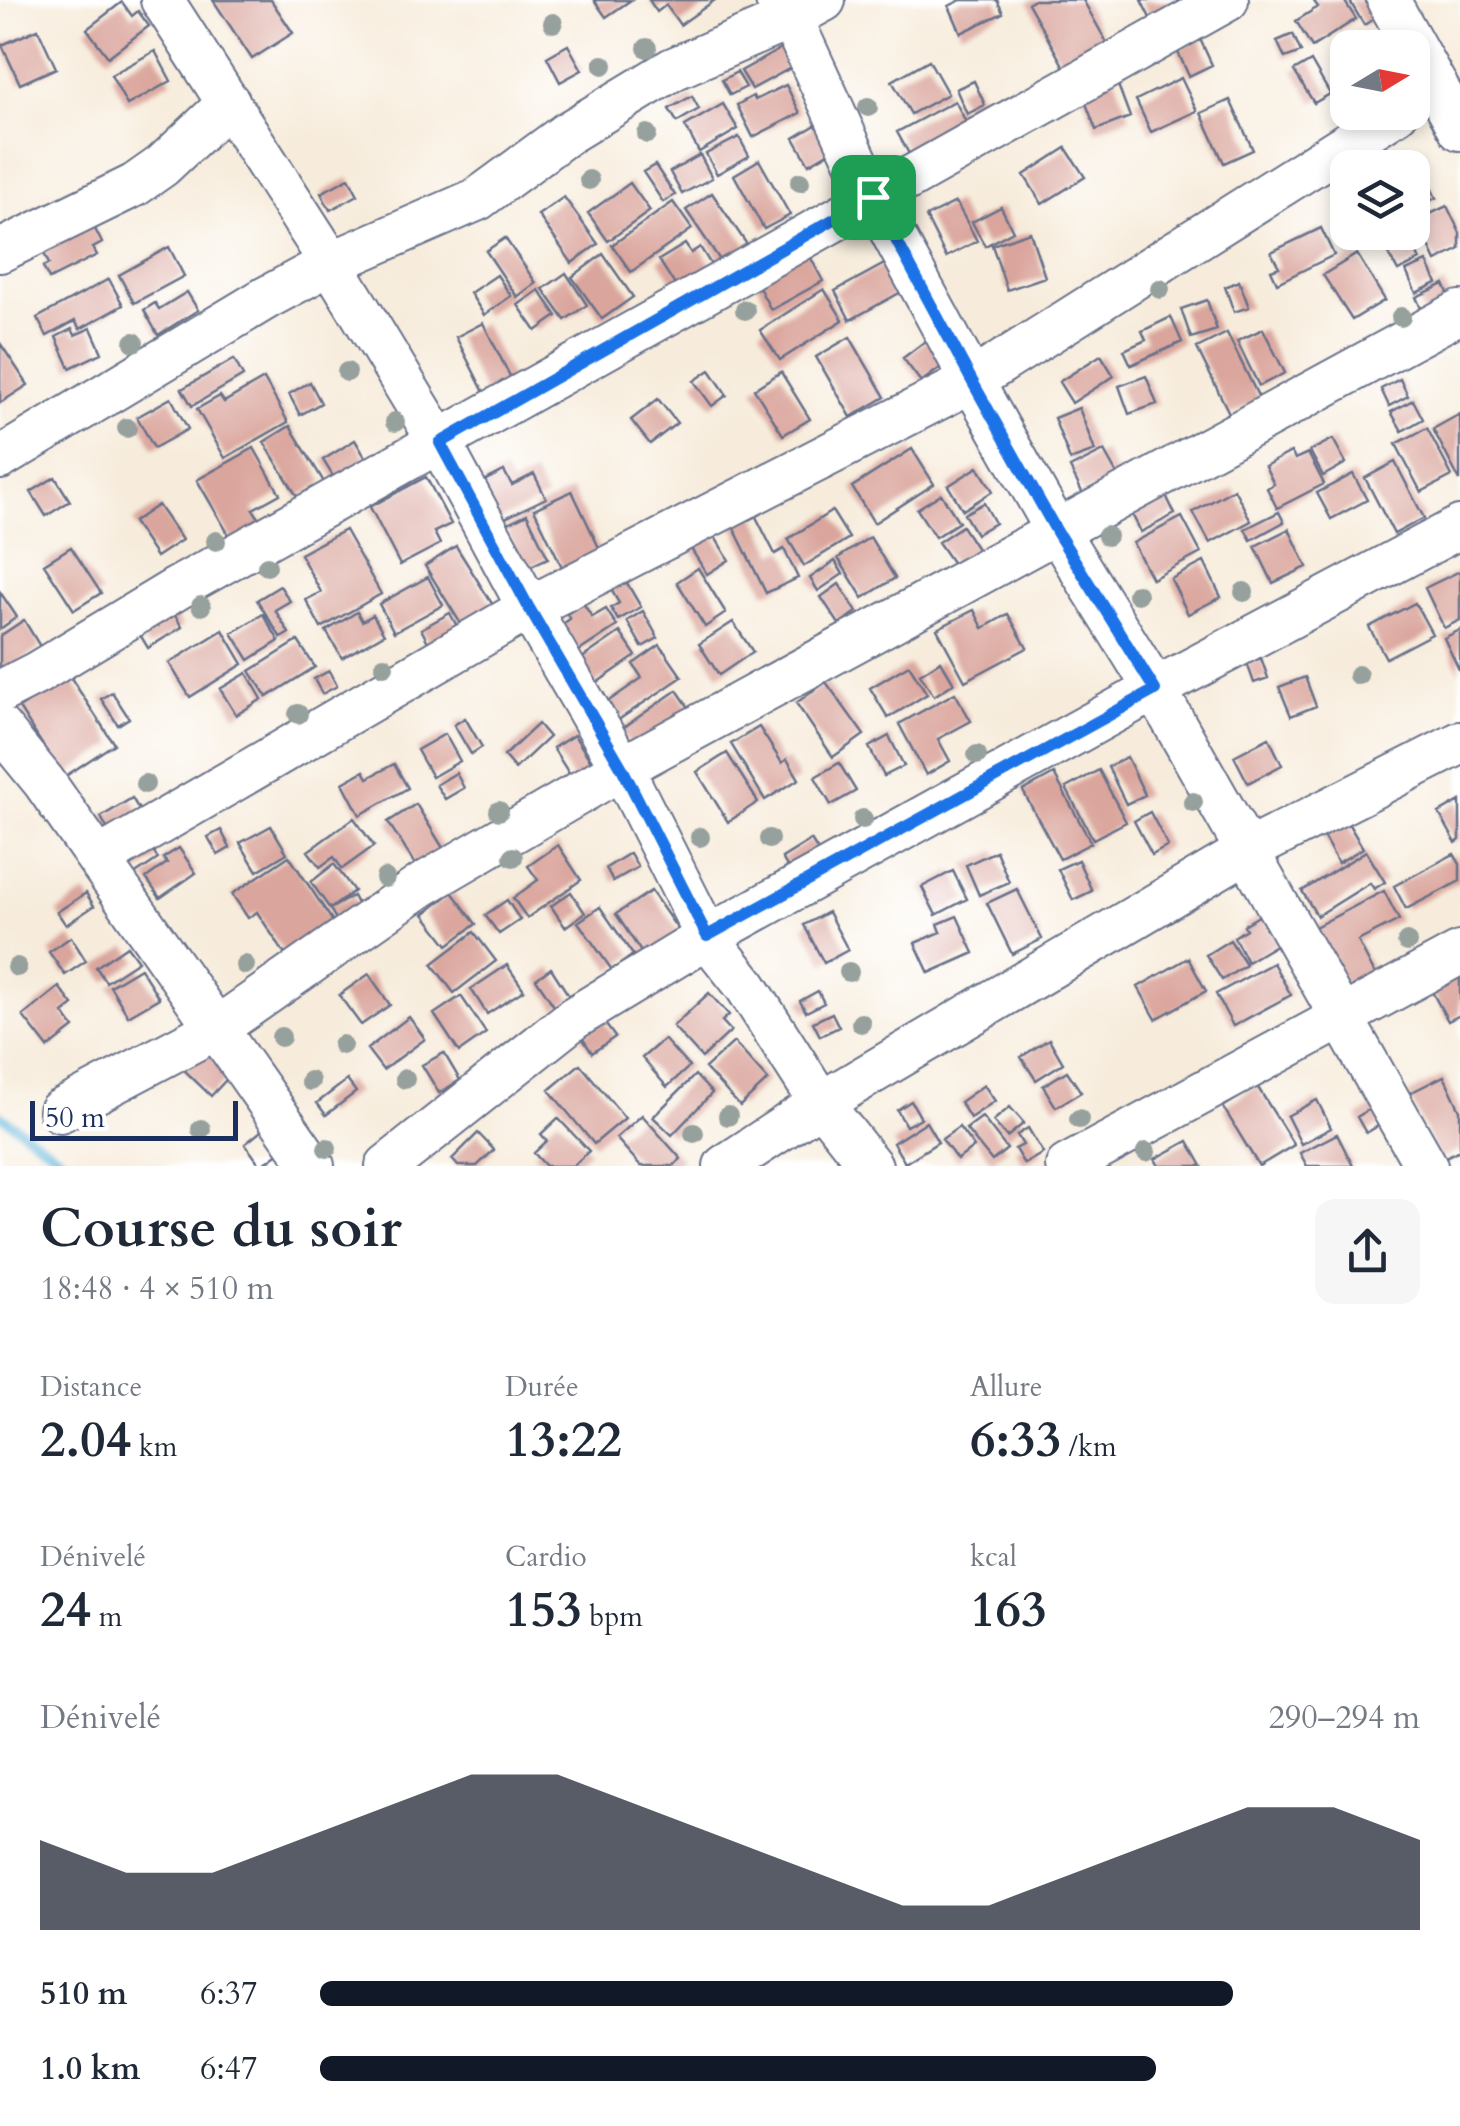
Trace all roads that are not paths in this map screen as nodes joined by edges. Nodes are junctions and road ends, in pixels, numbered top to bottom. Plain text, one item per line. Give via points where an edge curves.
1 (162, 0) edge
2 (1227, 0) edge
3 (1388, 0) edge
4 (798, 6) edge
5 (1437, 88) edge
6 (229, 104) junction
7 (1460, 129) edge
8 (1369, 130) edge
9 (873, 197) junction
10 (0, 251) edge
11 (331, 263) junction
12 (1460, 312) edge
13 (972, 381) junction
14 (440, 443) junction
15 (0, 458) edge
16 (1460, 527) edge
17 (1057, 532) junction
18 (529, 608) junction
19 (1155, 690) junction
20 (0, 692) edge
21 (0, 728) edge
22 (1460, 743) edge
23 (622, 768) junction
24 (1247, 851) junction
25 (98, 860) junction
26 (707, 936) junction
27 (1460, 953) edge
28 (1342, 1017) junction
29 (217, 1028) junction
30 (821, 1103) junction
31 (60, 1110) dead end
32 (312, 1166) edge
33 (387, 1166) edge
34 (725, 1166) edge
35 (871, 1166) edge
36 (1067, 1166) edge
37 (1426, 1166) edge

1 - 6 street
2 - 9 street
3 - 5 street
4 - 9 street
4 - 11 street via 673,69 478,198
5 - 7 street
6 - 10 street via 135,185
6 - 11 street
8 - 13 street
9 - 13 street
9 - 14 street
11 - 14 street
11 - 15 street
12 - 17 street
13 - 17 street
13 - 18 street
14 - 18 street
14 - 20 street
16 - 19 street
17 - 19 street
17 - 23 street
18 - 23 street
18 - 25 street
19 - 24 street
19 - 26 street
21 - 25 street
22 - 24 street
23 - 26 street
23 - 29 street via 422,886
24 - 28 street
24 - 30 street
25 - 29 street
26 - 30 street
26 - 33 street via 574,1018
27 - 28 street
28 - 36 street
28 - 37 street
29 - 31 street
29 - 32 street
30 - 34 street
30 - 35 street

